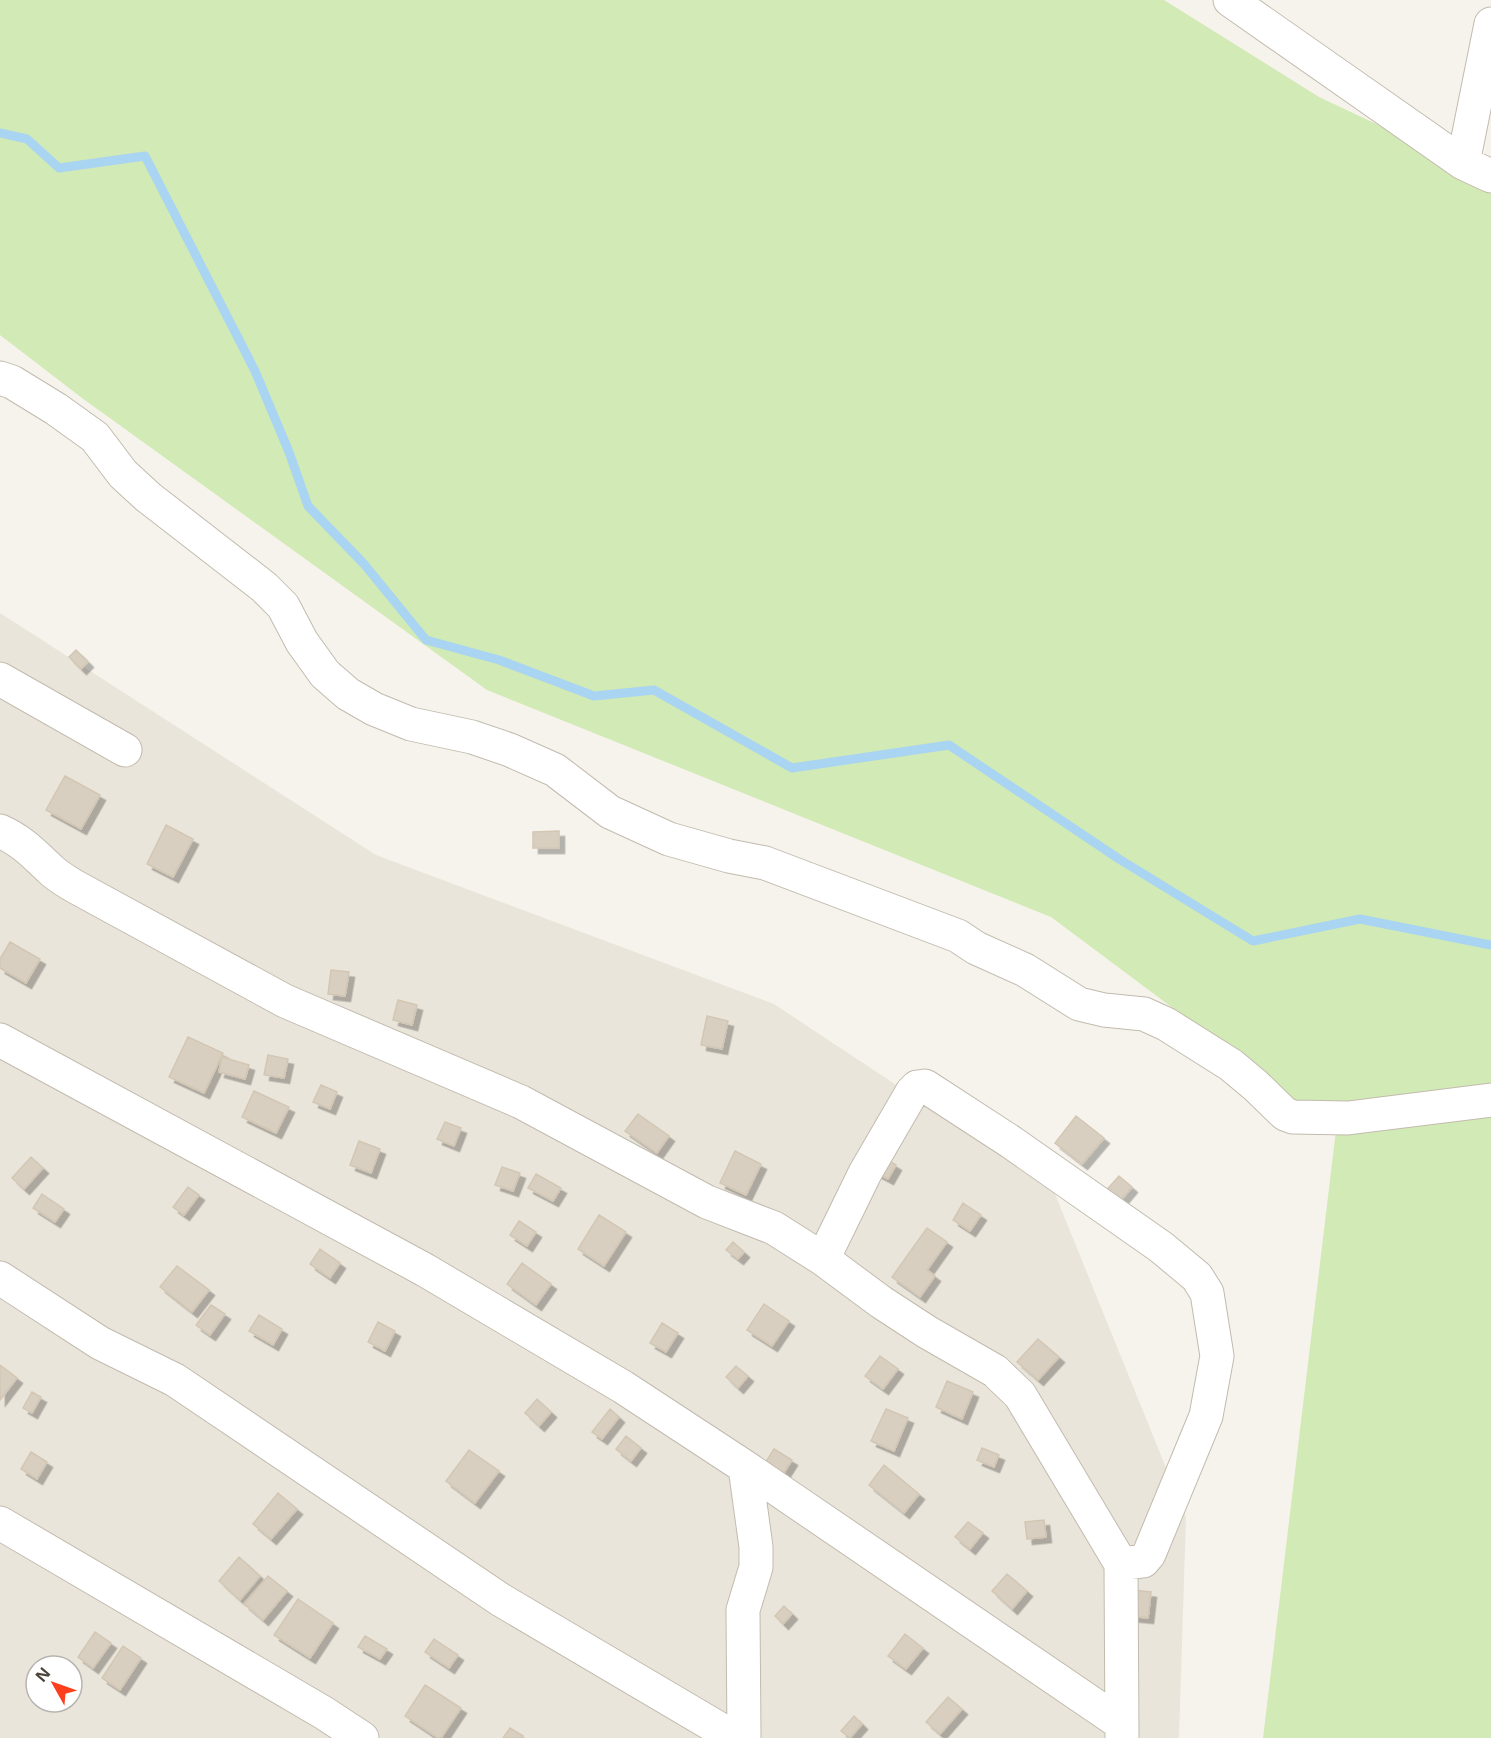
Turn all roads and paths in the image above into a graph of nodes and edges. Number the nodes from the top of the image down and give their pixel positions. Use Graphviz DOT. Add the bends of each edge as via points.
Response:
graph roads {
  1 [pos="1230,0"];
  2 [pos="1491,24"];
  3 [pos="1477,169"];
  4 [pos="0,378"];
  5 [pos="0,679"];
  6 [pos="125,750"];
  7 [pos="0,831"];
  8 [pos="0,1040"];
  9 [pos="1491,1100"];
  10 [pos="823,1259"];
  11 [pos="0,1278"];
  12 [pos="745,1467"];
  13 [pos="0,1523"];
  14 [pos="1121,1564"];
  15 [pos="1122,1731"];
  16 [pos="362,1738"];
  17 [pos="735,1738"];
  18 [pos="744,1738"];
  1 -- 3 [label="street"];
  2 -- 3 [label="street"];
  4 -- 9 [label="street" via="56,409 95,437 123,474 148,497 264,586 283,606 325,674 374,709 411,724 510,750 555,770 610,812 669,839 765,862 958,936 1025,970 1079,1004 1144,1014 1231,1065 1293,1117 1348,1118"];
  5 -- 6 [label="street"];
  7 -- 10 [label="street" via="35,852 51,871 74,886 285,1000 521,1102 707,1202 774,1228"];
  8 -- 12 [label="street" via="425,1270 623,1388"];
  10 -- 14 [label="street" via="927,1332 995,1371 1020,1395"];
  10 -- 14 [label="street" via="865,1173 912,1092 925,1086 1161,1247 1197,1277 1207,1293 1217,1356 1206,1416 1149,1554 1143,1561"];
  11 -- 17 [label="street" via="100,1343 174,1380 501,1600"];
  12 -- 15 [label="street"];
  12 -- 18 [label="street" via="756,1567 743,1610"];
  13 -- 16 [label="street"];
  14 -- 15 [label="street"];
}
